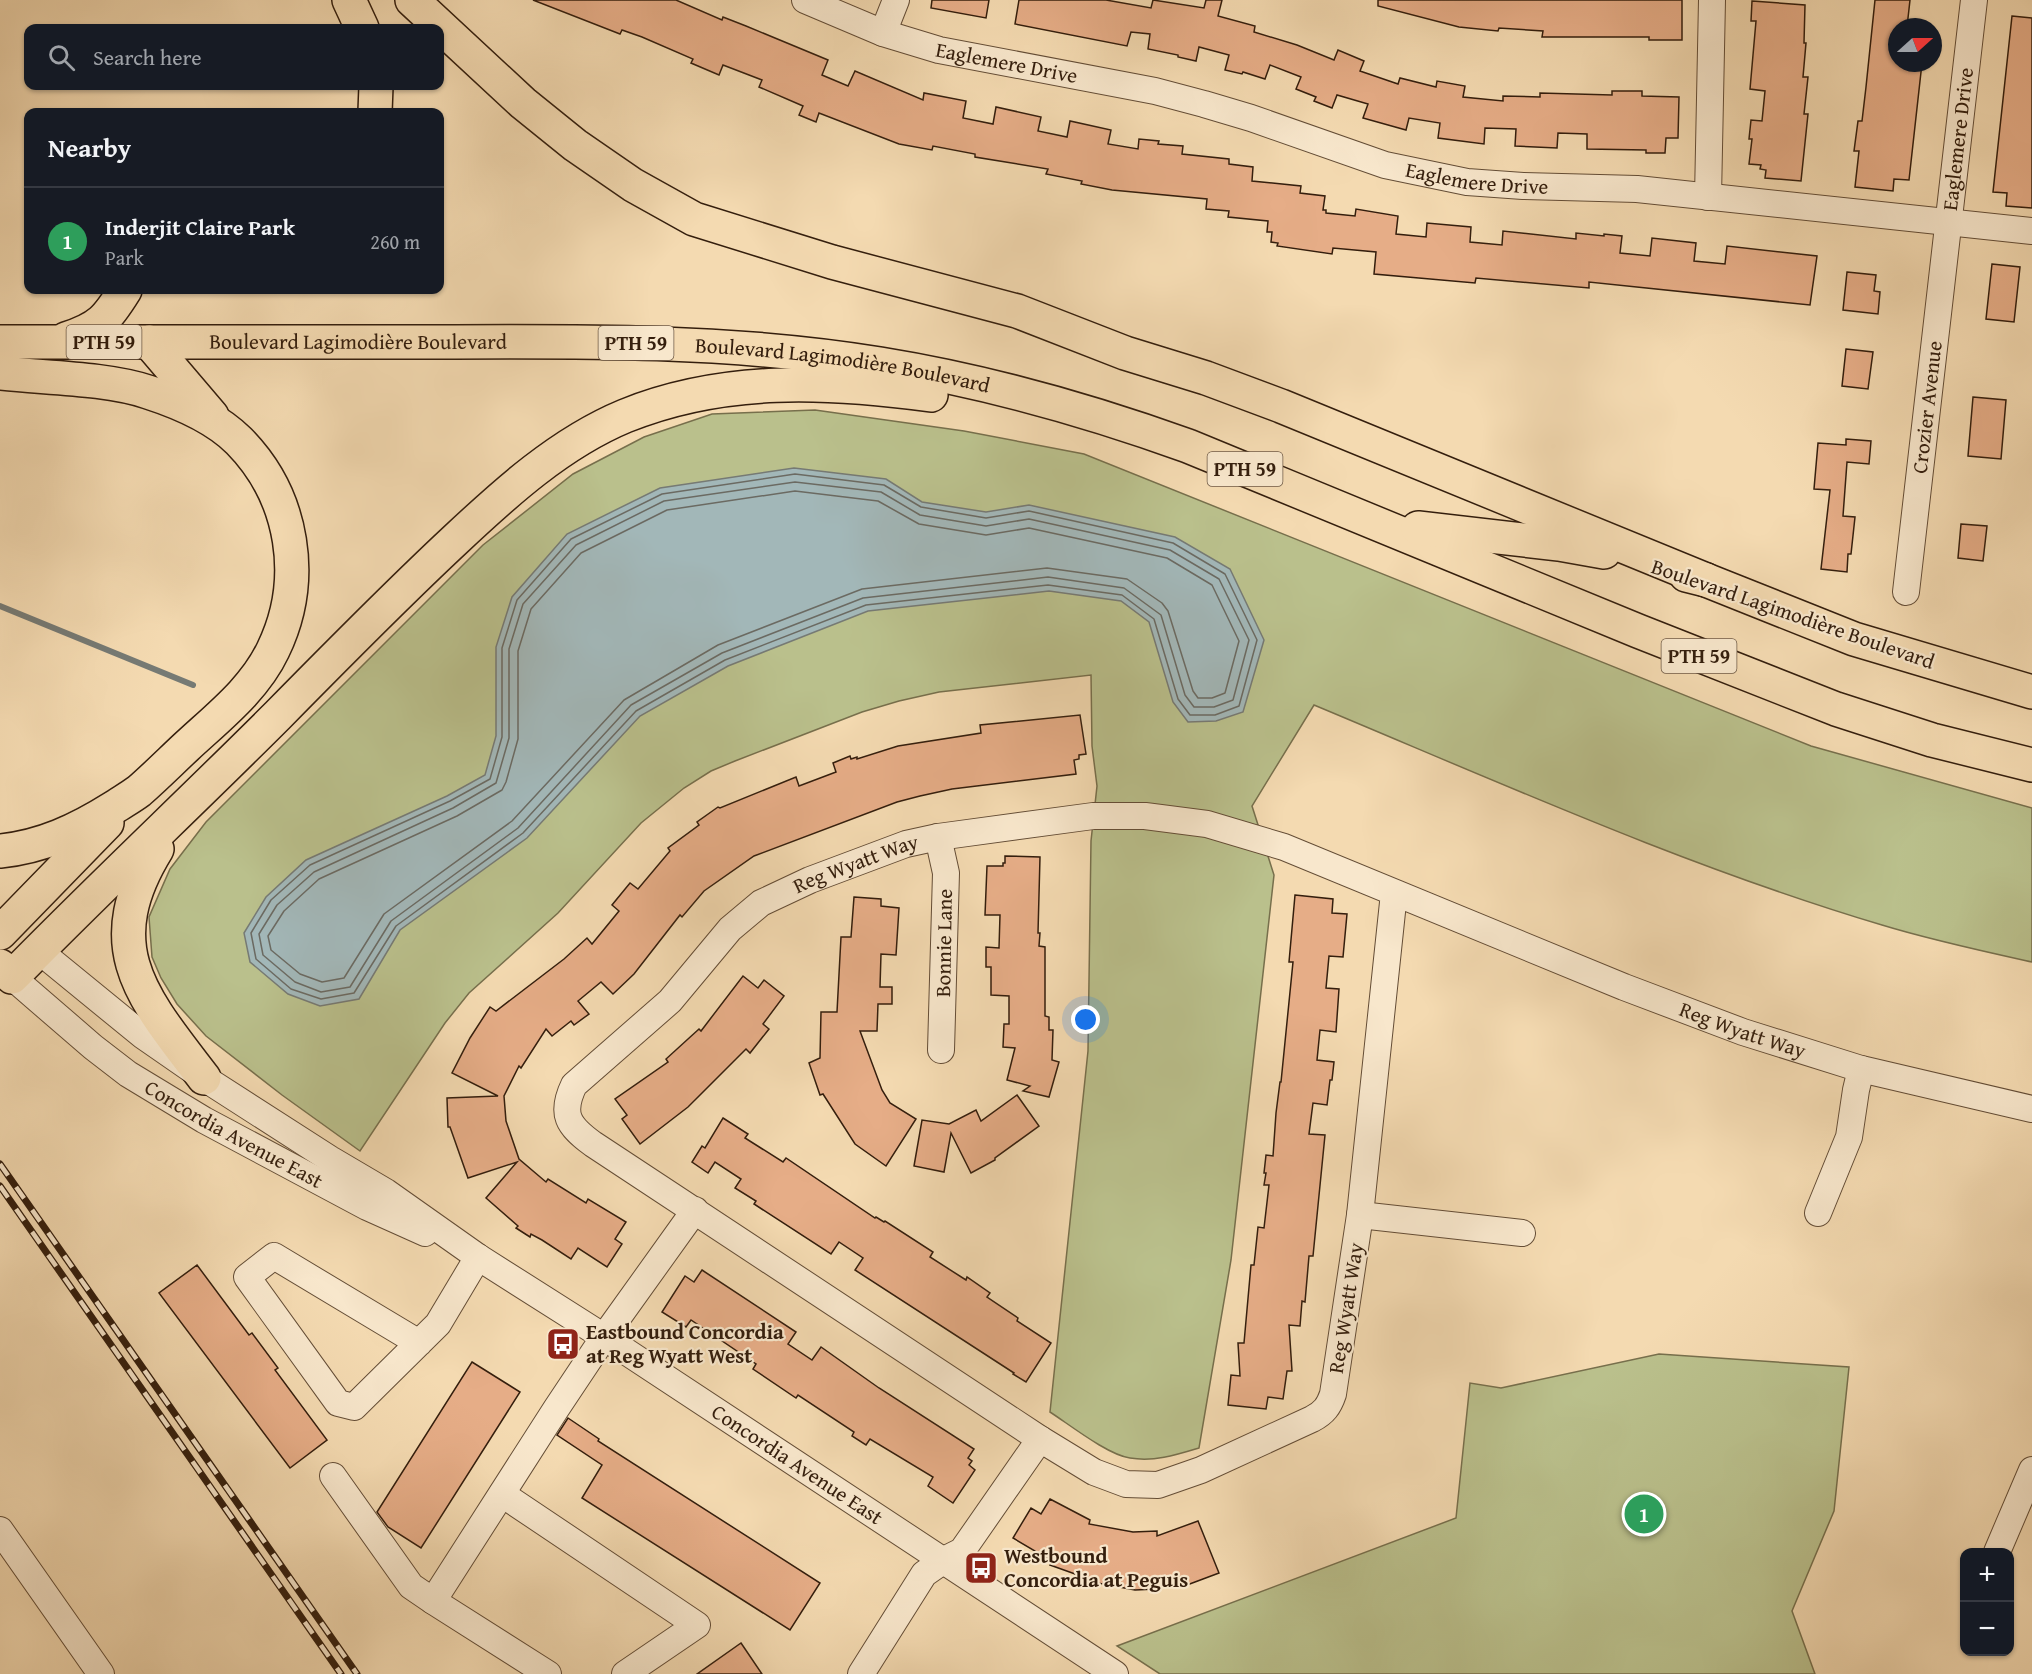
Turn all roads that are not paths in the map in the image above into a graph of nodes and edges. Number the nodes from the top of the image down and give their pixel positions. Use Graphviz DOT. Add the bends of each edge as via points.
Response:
graph roads {
  1 [pos="349,0"];
  2 [pos="412,0"];
  3 [pos="805,0"];
  4 [pos="896,0"];
  5 [pos="1712,0"];
  6 [pos="1974,0"];
  7 [pos="360,24"];
  8 [pos="438,24"];
  9 [pos="444,30"];
  10 [pos="883,33"];
  11 [pos="376,90"];
  12 [pos="375,108"];
  13 [pos="1708,197"];
  14 [pos="1950,221"];
  15 [pos="2032,231"];
  16 [pos="122,294"];
  17 [pos="0,342"];
  18 [pos="59,342"];
  19 [pos="149,342"];
  20 [pos="0,373"];
  21 [pos="1114,420"];
  22 [pos="225,431"];
  23 [pos="1374,523"];
  24 [pos="1706,580"];
  25 [pos="1906,592"];
  26 [pos="2032,692"];
  27 [pos="2032,765"];
  28 [pos="138,792"];
  29 [pos="177,816"];
  30 [pos="938,837"];
  31 [pos="0,851"];
  32 [pos="1394,893"];
  33 [pos="3,924"];
  34 [pos="38,950"];
  35 [pos="6,971"];
  36 [pos="941,1050"];
  37 [pos="1861,1069"];
  38 [pos="204,1078"];
  39 [pos="2032,1109"];
  40 [pos="695,1210"];
  41 [pos="1818,1213"];
  42 [pos="1360,1215"];
  43 [pos="1522,1233"];
  44 [pos="478,1257"];
  45 [pos="604,1337"];
  46 [pos="419,1343"];
  47 [pos="1040,1438"];
  48 [pos="2032,1470"];
  49 [pos="333,1476"];
  50 [pos="501,1494"];
  51 [pos="0,1530"];
  52 [pos="1999,1548"];
  53 [pos="944,1560"];
  54 [pos="433,1601"];
  55 [pos="101,1674"];
  56 [pos="548,1674"];
  57 [pos="625,1674"];
  58 [pos="861,1674"];
  59 [pos="1115,1674"];
  1 -- 7 [label="main road"];
  2 -- 8 [label="main road"];
  3 -- 10 [label="street, Eaglemere Drive"];
  4 -- 10 [label="street"];
  5 -- 13 [label="street"];
  6 -- 14 [label="street, Eaglemere Drive"];
  9 -- 24 [label="main road" via="575,145 633,185 694,219 832,262 1017,311 1125,353 1206,378"];
  10 -- 13 [label="street, Eaglemere Drive" via="939,50 1155,91 1251,118 1385,165 1457,180 1637,189"];
  11 -- 12 [label="main road"];
  13 -- 14 [label="street, Eaglemere Drive"];
  14 -- 15 [label="street"];
  14 -- 25 [label="street, Crozier Avenue"];
  16 -- 18 [label="main road" via="101,323"];
  17 -- 18 [label="main road, Boulevard Lagimodière Boulevard / PTH 59"];
  18 -- 19 [label="main road, Boulevard Lagimodière Boulevard / PTH 59"];
  19 -- 21 [label="main road, Boulevard Lagimodière Boulevard / PTH 59" via="547,341 707,345 879,364 983,384"];
  19 -- 22 [label="main road"];
  20 -- 22 [label="main road" via="115,384 147,391"];
  21 -- 23 [label="main road, Boulevard Lagimodière Boulevard / PTH 59" via="1188,446"];
  21 -- 29 [label="main road" via="867,386 802,384 704,393 625,416 536,470 483,513"];
  22 -- 28 [label="main road" via="258,464 274,491 286,523 292,591 272,652 240,697"];
  23 -- 24 [label="main road, Boulevard Lagimodière Boulevard / PTH 59" via="1582,547"];
  23 -- 27 [label="main road, Boulevard Lagimodière Boulevard / PTH 59" via="1836,709 1932,740"];
  24 -- 26 [label="main road, Boulevard Lagimodière Boulevard / PTH 59" via="1854,639"];
  28 -- 31 [label="main road" via="74,831"];
  28 -- 33 [label="main road"];
  29 -- 34 [label="main road"];
  29 -- 38 [label="main road" via="133,895 128,940 138,980 152,1007"];
  30 -- 32 [label="street, Reg Wyatt Way" via="1093,816 1147,816 1207,824 1284,847"];
  30 -- 36 [label="street, Bonnie Lane" via="946,873"];
  30 -- 40 [label="street, Reg Wyatt Way" via="860,861 761,903 730,929 670,1000 574,1085 566,1101 568,1120 581,1136"];
  32 -- 37 [label="street, Reg Wyatt Way" via="1732,1028"];
  32 -- 42 [label="street, Reg Wyatt Way"];
  33 -- 34 [label="main road"];
  34 -- 35 [label="main road"];
  34 -- 38 [label="street, Concordia Avenue East" via="142,1035"];
  35 -- 44 [label="street, Concordia Avenue East" via="128,1074 204,1120 367,1207"];
  37 -- 39 [label="street, Reg Wyatt Way"];
  37 -- 41 [label="street" via="1849,1137"];
  38 -- 44 [label="street, Concordia Avenue East" via="386,1192"];
  40 -- 45 [label="street"];
  40 -- 47 [label="street, Reg Wyatt Way"];
  42 -- 43 [label="street"];
  42 -- 47 [label="street, Reg Wyatt Way" via="1333,1394 1322,1414 1201,1470 1158,1485 1126,1484 1094,1472"];
  44 -- 45 [label="street, Concordia Avenue East"];
  44 -- 46 [label="street" via="438,1324"];
  45 -- 50 [label="street"];
  45 -- 53 [label="street, Concordia Avenue East"];
  46 -- 46 [label="street" via="354,1407 338,1403 247,1278 274,1256"];
  47 -- 53 [label="street" via="962,1551"];
  48 -- 52 [label="street"];
  49 -- 54 [label="street" via="411,1586"];
  50 -- 54 [label="street"];
  50 -- 57 [label="street" via="697,1625"];
  51 -- 55 [label="street"];
  53 -- 58 [label="street" via="924,1574"];
  53 -- 59 [label="street, Concordia Avenue East"];
  54 -- 56 [label="street"];
}
